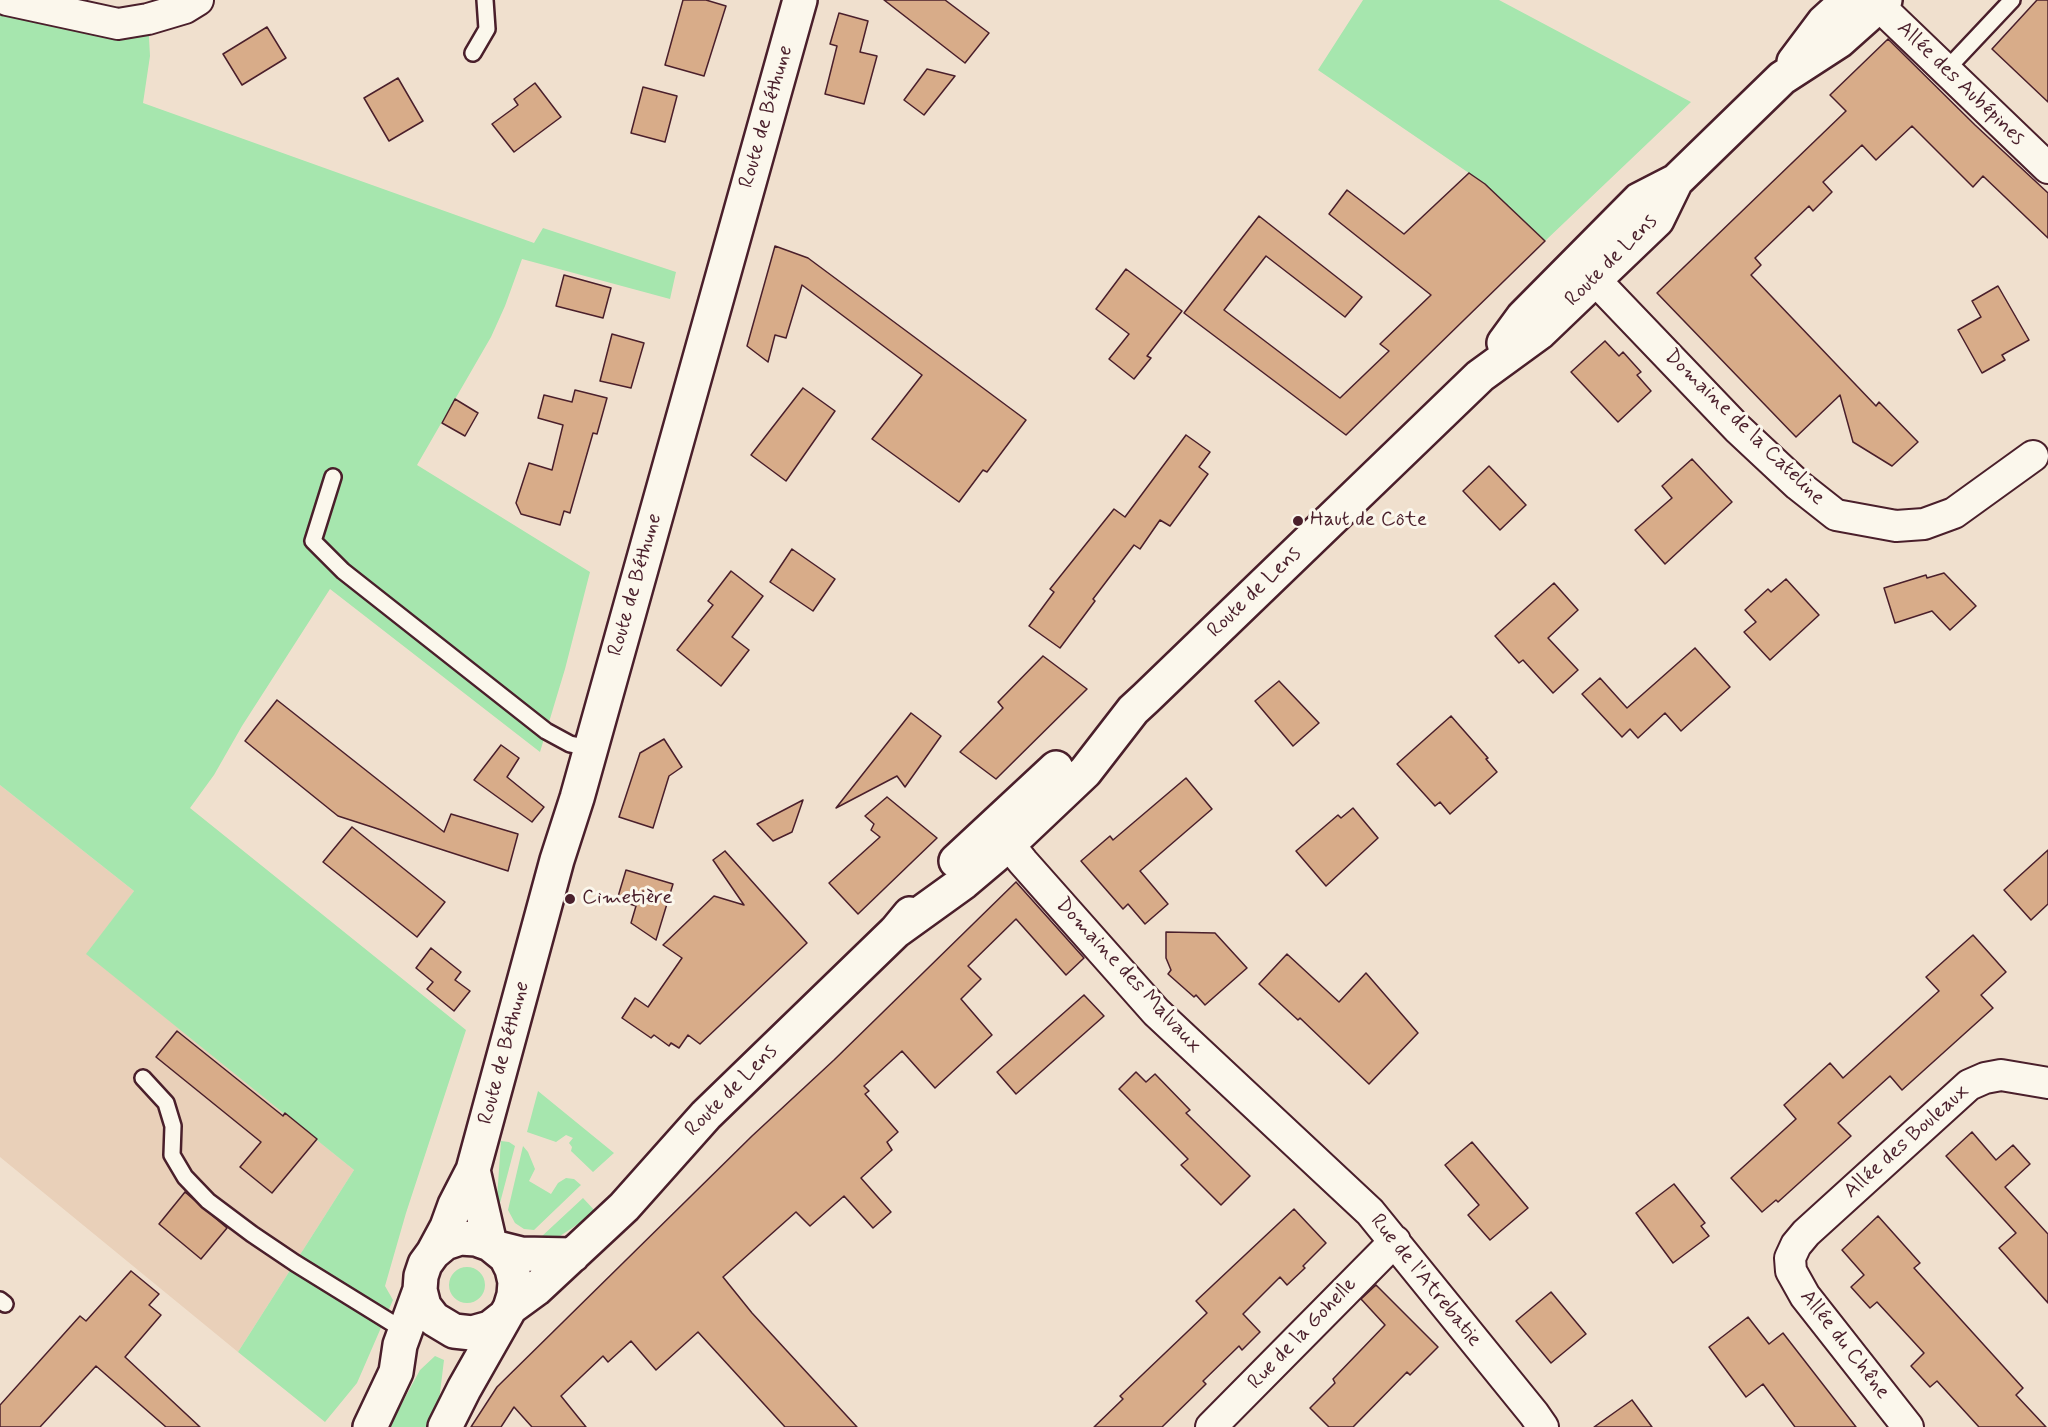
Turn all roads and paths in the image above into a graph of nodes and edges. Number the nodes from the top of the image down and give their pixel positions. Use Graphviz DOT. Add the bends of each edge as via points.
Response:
graph roads {
  1 [pos="7,0"];
  2 [pos="198,0"];
  3 [pos="485,0"];
  4 [pos="800,0"];
  5 [pos="1848,0"];
  6 [pos="2012,0"];
  7 [pos="1879,2"];
  8 [pos="473,53"];
  9 [pos="1946,70"];
  10 [pos="1782,78"];
  11 [pos="2048,168"];
  12 [pos="1587,270"];
  13 [pos="2033,456"];
  14 [pos="333,477"];
  15 [pos="590,748"];
  16 [pos="1001,835"];
  17 [pos="143,1078"];
  18 [pos="2048,1083"];
  19 [pos="1297,1144"];
  20 [pos="473,1170"];
  21 [pos="1395,1241"];
  22 [pos="494,1246"];
  23 [pos="433,1253"];
  24 [pos="573,1255"];
  25 [pos="1790,1258"];
  26 [pos="420,1290"];
  27 [pos="507,1312"];
  28 [pos="451,1330"];
  29 [pos="405,1331"];
  30 [pos="396,1372"];
  31 [pos="464,1389"];
  32 [pos="370,1427"];
  33 [pos="445,1427"];
  34 [pos="1211,1427"];
  35 [pos="1543,1427"];
  36 [pos="1908,1427"];
  1 -- 2 [label="street" via="118,24 185,8"];
  3 -- 8 [label="lane" via="487,29"];
  4 -- 15 [label="main road, Route de Béthune"];
  5 -- 10 [label="main road" via="1824,22"];
  6 -- 9 [label="lane"];
  7 -- 9 [label="street, Allée des Aubépines"];
  7 -- 10 [label="main road, Route de Lens" via="1839,41"];
  9 -- 11 [label="street, Allée des Aubépines"];
  10 -- 12 [label="main road, Route de Lens" via="1676,181 1657,220"];
  12 -- 13 [label="street, Domaine de la Cateline" via="1737,428 1836,515 1896,526 1924,524 1954,513"];
  12 -- 16 [label="main road, Route de Lens" via="1539,333 1480,376 1133,710 1071,754"];
  14 -- 15 [label="lane" via="313,541 343,571 546,731 570,744"];
  15 -- 20 [label="main road, Route de Béthune"];
  16 -- 19 [label="street, Domaine des Malvaux" via="1156,1012"];
  16 -- 24 [label="main road, Route de Lens" via="954,863 896,931 706,1114 624,1207"];
  17 -- 29 [label="lane" via="166,1103 173,1126 172,1155 184,1177 208,1201 295,1263"];
  18 -- 25 [label="street, Allée des Bouleaux" via="2001,1075 1969,1085 1806,1233"];
  19 -- 21 [label="street, Rue de l'Atrebatie"];
  20 -- 22 [label="main road"];
  20 -- 23 [label="main road, Route de Béthune"];
  21 -- 34 [label="street, Rue de la Gohelle"];
  21 -- 35 [label="street, Rue de l'Atrebatie"];
  22 -- 23 [label="main road" via="460,1238"];
  22 -- 24 [label="main road" via="521,1254"];
  22 -- 27 [label="main road" via="506,1257 514,1276 514,1295"];
  23 -- 26 [label="main road" via="425,1264"];
  24 -- 27 [label="main road, Route de Lens"];
  25 -- 36 [label="street, Allée du Chêne" via="1791,1271 1804,1296"];
  26 -- 28 [label="main road" via="424,1306 434,1319"];
  26 -- 29 [label="main road"];
  27 -- 28 [label="main road" via="490,1328 472,1333"];
  27 -- 31 [label="main road"];
  28 -- 30 [label="main road"];
  28 -- 31 [label="main road" via="461,1345"];
  29 -- 30 [label="main road"];
  30 -- 32 [label="main road"];
  31 -- 33 [label="main road"];
}
